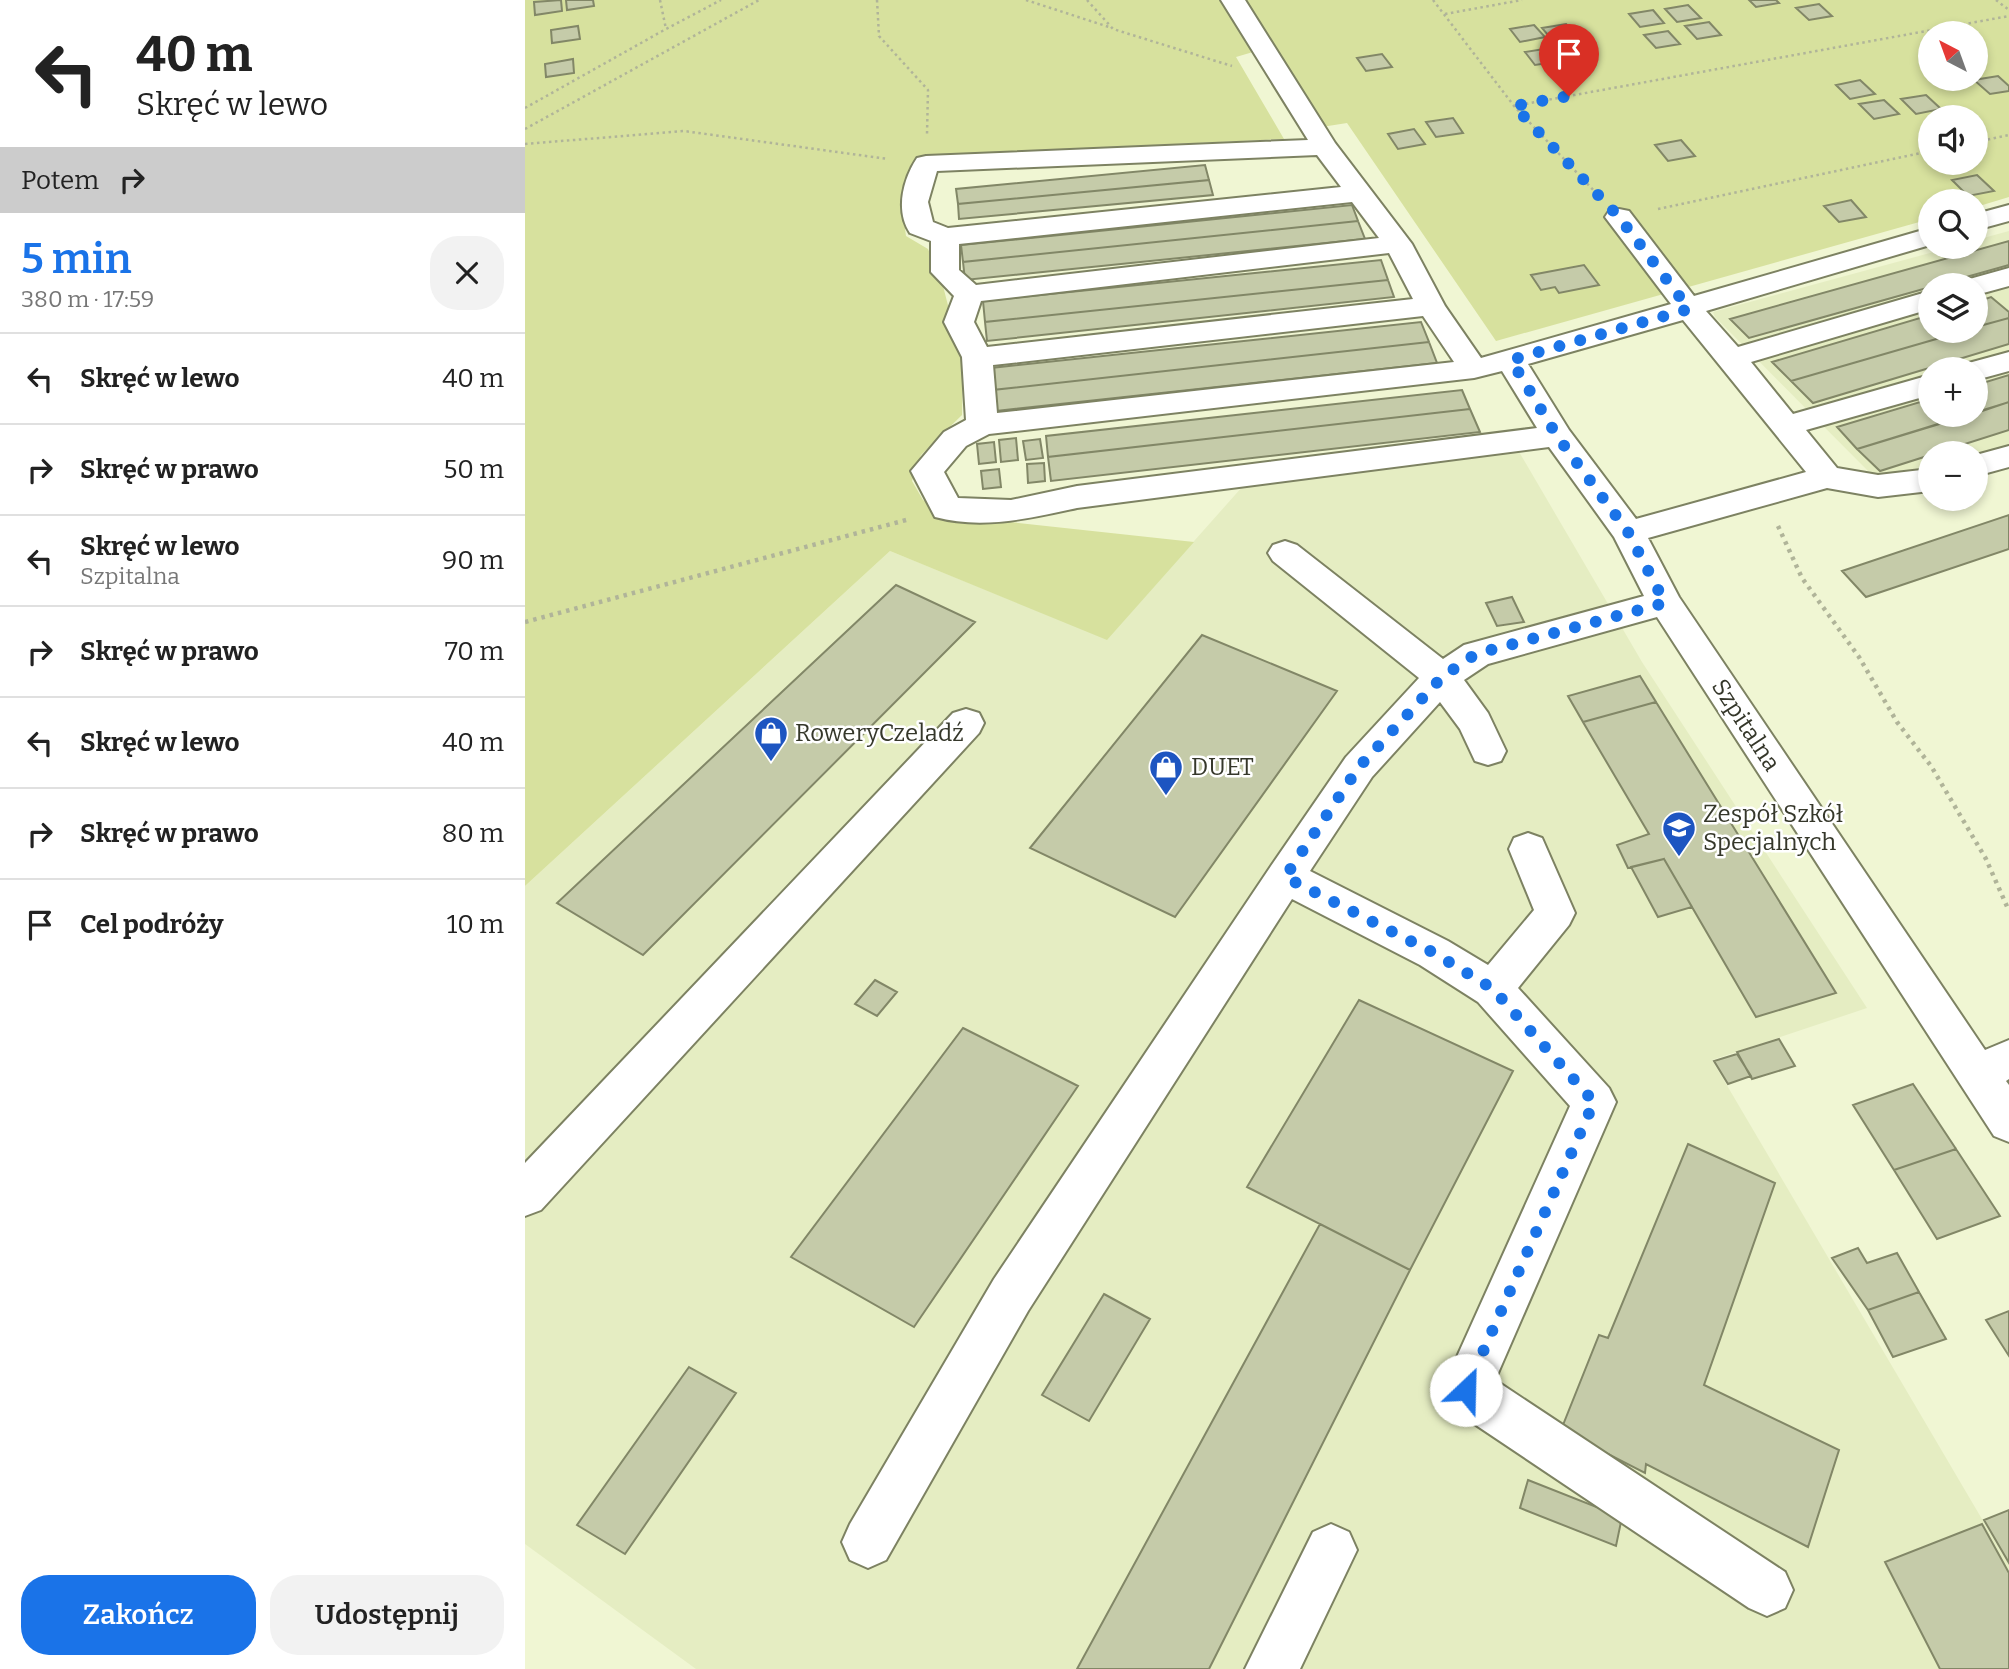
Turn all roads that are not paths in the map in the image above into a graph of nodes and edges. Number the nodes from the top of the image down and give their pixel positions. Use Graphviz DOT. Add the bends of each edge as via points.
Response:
graph roads {
  1 [pos="1234,0"];
  2 [pos="1324,146"];
  3 [pos="1361,193"];
  4 [pos="2009,213"];
  5 [pos="1619,217"];
  6 [pos="1988,219"];
  7 [pos="945,237"];
  8 [pos="1918,239"];
  9 [pos="1398,244"];
  10 [pos="2009,277"];
  11 [pos="1988,283"];
  12 [pos="969,294"];
  13 [pos="1918,304"];
  14 [pos="1430,306"];
  15 [pos="1689,309"];
  16 [pos="977,357"];
  17 [pos="1732,358"];
  18 [pos="1511,360"];
  19 [pos="2009,361"];
  20 [pos="1988,367"];
  21 [pos="1474,369"];
  22 [pos="1918,388"];
  23 [pos="982,425"];
  24 [pos="1786,426"];
  25 [pos="1557,436"];
  26 [pos="2009,456"];
  27 [pos="1988,462"];
  28 [pos="1827,477"];
  29 [pos="1918,481"];
  30 [pos="1628,532"];
  31 [pos="1285,553"];
  32 [pos="1665,603"];
  33 [pos="1442,677"];
  34 [pos="966,723"];
  35 [pos="1488,751"];
  36 [pos="1528,849"];
  37 [pos="1285,877"];
  38 [pos="1493,989"];
  39 [pos="1993,1066"];
  40 [pos="2009,1122"];
  41 [pos="525,1195"];
  42 [pos="868,1542"];
  43 [pos="1331,1550"];
  44 [pos="1767,1590"];
  45 [pos="1272,1669"];
  1 -- 2 [label="street"];
  2 -- 3 [label="street"];
  2 -- 7 [label="street" via="926,164 914,201 920,227"];
  3 -- 7 [label="street"];
  3 -- 9 [label="street"];
  4 -- 6 [label="street"];
  5 -- 15 [label="street"];
  7 -- 12 [label="street" via="945,272"];
  8 -- 15 [label="street"];
  9 -- 12 [label="street"];
  9 -- 14 [label="street"];
  10 -- 11 [label="street"];
  12 -- 16 [label="street" via="959,322"];
  13 -- 17 [label="street"];
  14 -- 16 [label="street"];
  14 -- 21 [label="street"];
  15 -- 17 [label="street"];
  15 -- 18 [label="street"];
  16 -- 23 [label="street"];
  17 -- 24 [label="street"];
  18 -- 21 [label="street"];
  18 -- 25 [label="street, Szpitalna"];
  19 -- 20 [label="street"];
  21 -- 23 [label="street"];
  22 -- 24 [label="street"];
  23 -- 25 [label="street" via="955,439 927,471 947,509 1011,511 1077,497"];
  24 -- 28 [label="street"];
  25 -- 30 [label="street, Szpitalna"];
  26 -- 27 [label="street"];
  28 -- 29 [label="street" via="1878,486"];
  28 -- 30 [label="street"];
  30 -- 32 [label="street, Szpitalna"];
  31 -- 33 [label="street"];
  32 -- 33 [label="street" via="1476,654"];
  32 -- 39 [label="street, Szpitalna"];
  33 -- 35 [label="street" via="1475,723"];
  33 -- 37 [label="street" via="1359,767"];
  34 -- 41 [label="street"];
  36 -- 38 [label="street" via="1555,914"];
  37 -- 38 [label="street" via="1434,953"];
  37 -- 42 [label="street" via="1011,1295"];
  38 -- 44 [label="street" via="1594,1102 1466,1390"];
  39 -- 40 [label="street, Szpitalna"];
  43 -- 45 [label="street"];
}
